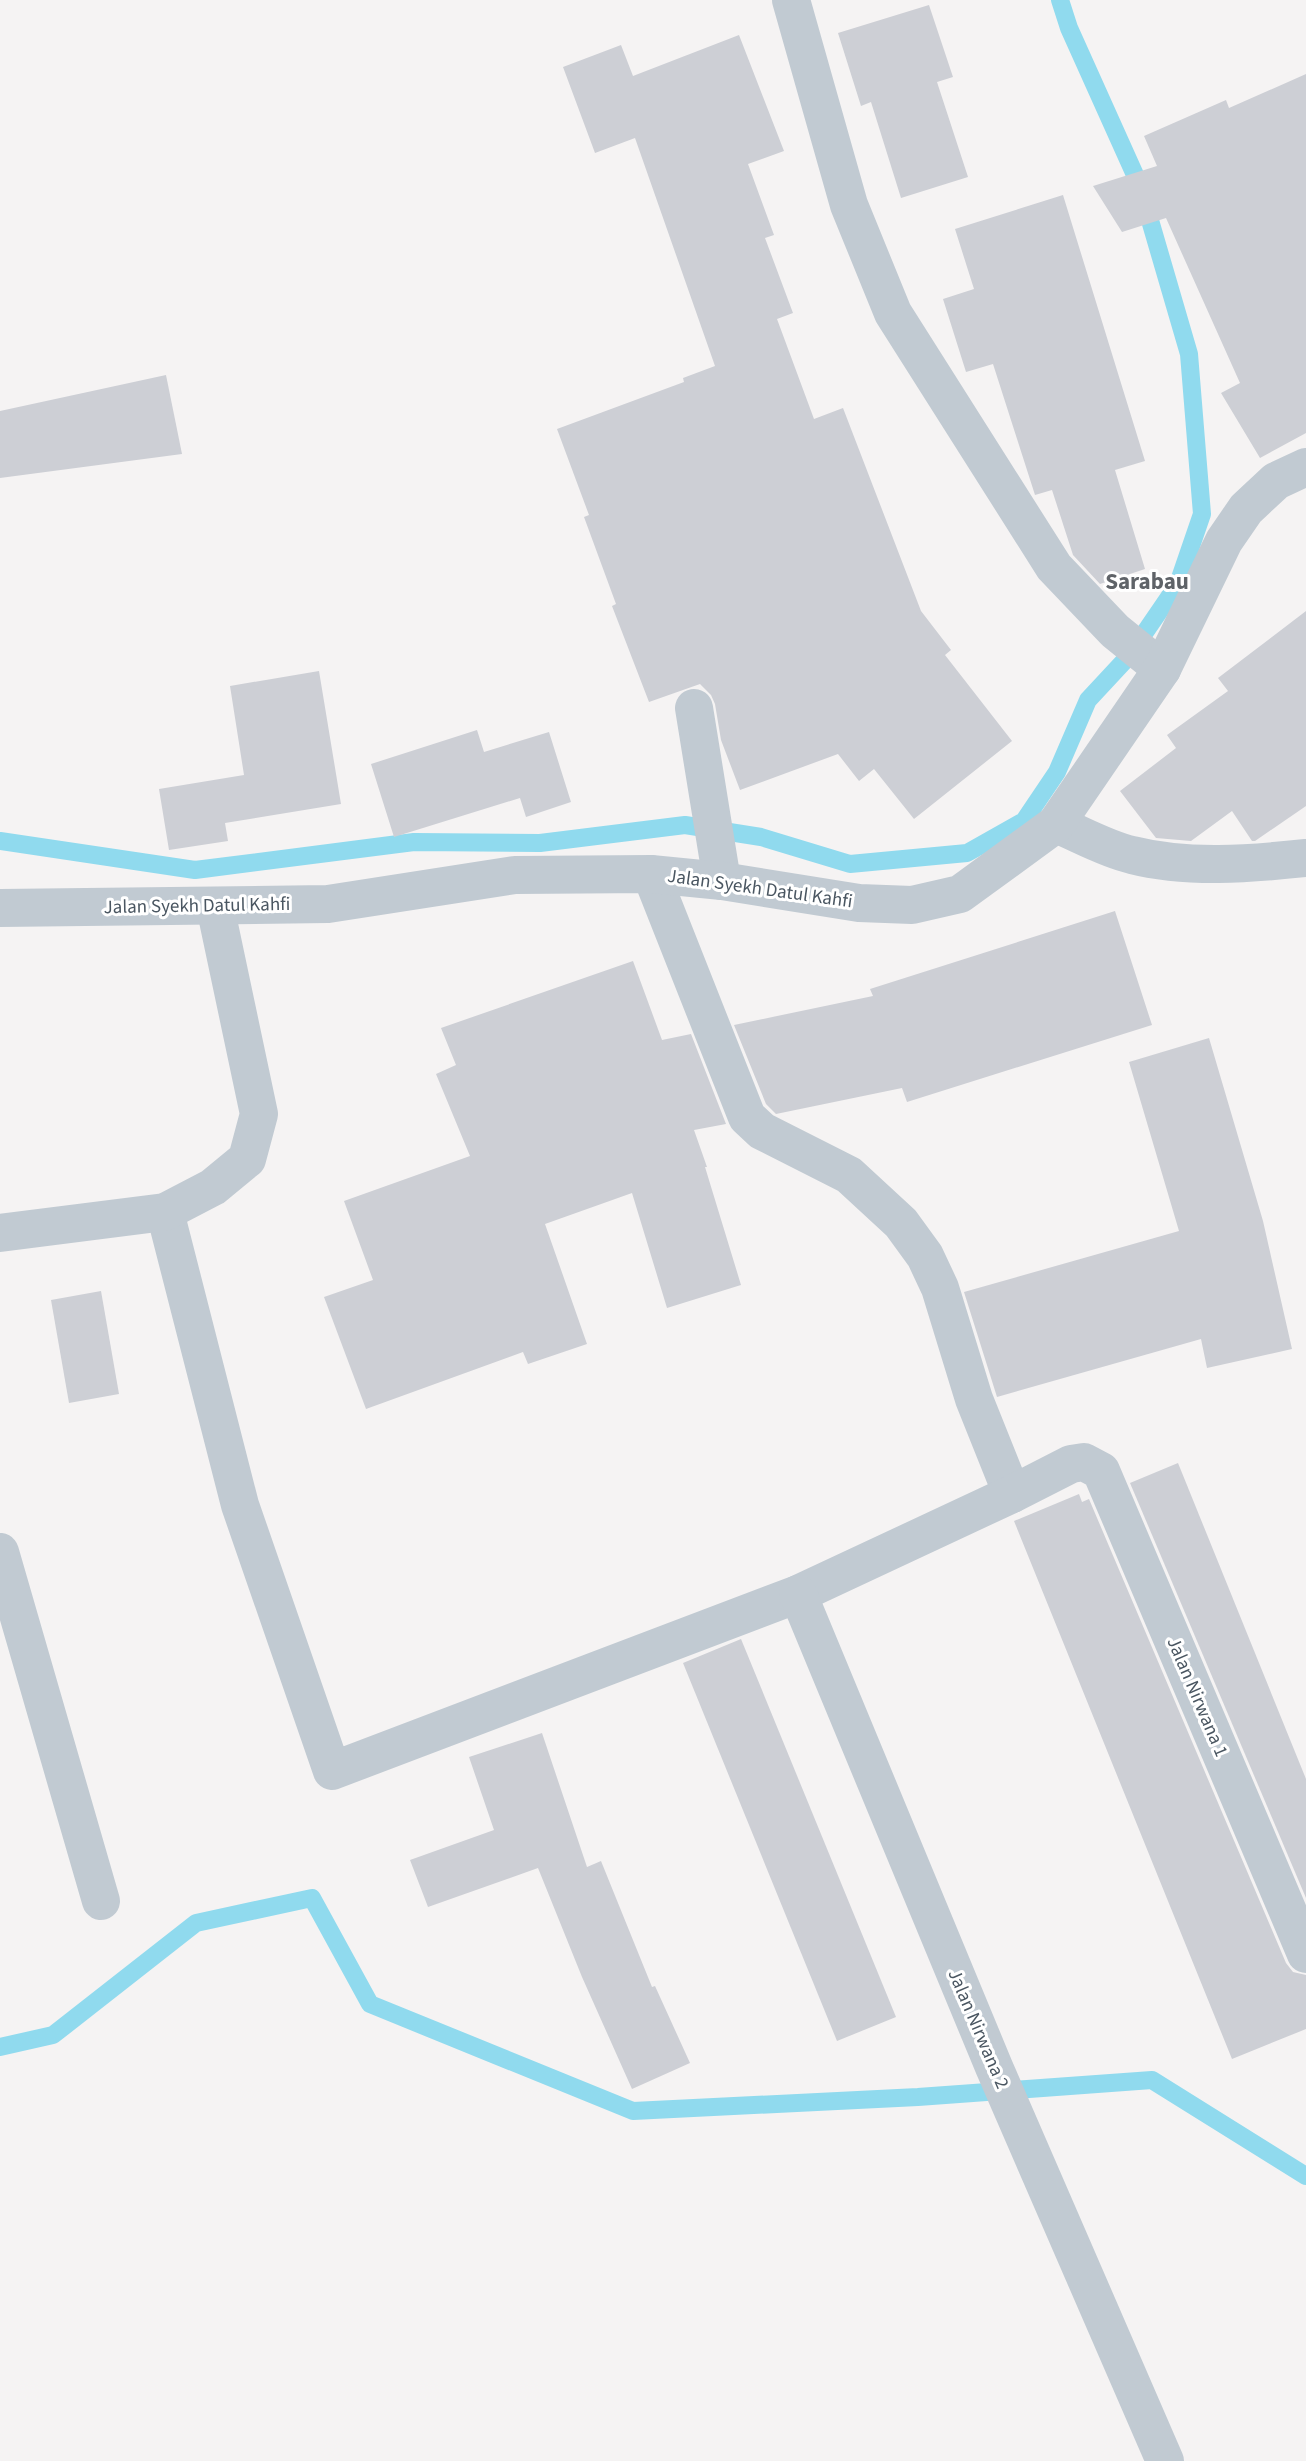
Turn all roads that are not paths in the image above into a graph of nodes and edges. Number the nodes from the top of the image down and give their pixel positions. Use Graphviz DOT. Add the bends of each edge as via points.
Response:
graph roads {
  1 [pos="791,0"];
  2 [pos="1306,467"];
  3 [pos="1157,665"];
  4 [pos="694,708"];
  5 [pos="1056,824"];
  6 [pos="1306,858"];
  7 [pos="720,866"];
  8 [pos="651,874"];
  9 [pos="215,906"];
  10 [pos="0,908"];
  11 [pos="165,1212"];
  12 [pos="0,1233"];
  13 [pos="1012,1494"];
  14 [pos="0,1552"];
  15 [pos="798,1594"];
  16 [pos="101,1901"];
  17 [pos="1306,1954"];
  18 [pos="1165,2461"];
  1 -- 3 [label="street" via="849,205 893,313 1054,567 1115,631"];
  2 -- 3 [label="street, Jalan Syekh Datul Kahfi" via="1276,481 1246,509"];
  3 -- 5 [label="street, Jalan Syekh Datul Kahfi"];
  4 -- 7 [label="street"];
  5 -- 6 [label="street" via="1131,855 1187,863"];
  5 -- 7 [label="street, Jalan Syekh Datul Kahfi" via="960,894 912,905 859,903"];
  7 -- 8 [label="street, Jalan Syekh Datul Kahfi"];
  8 -- 9 [label="street, Jalan Syekh Datul Kahfi" via="515,874 328,904"];
  8 -- 13 [label="street" via="747,1117 762,1131 849,1175 901,1223 925,1256"];
  9 -- 10 [label="street, Jalan Syekh Datul Kahfi"];
  9 -- 11 [label="street" via="259,1114 247,1159 213,1187"];
  11 -- 12 [label="street"];
  11 -- 15 [label="street" via="240,1505 332,1771"];
  13 -- 15 [label="street"];
  13 -- 17 [label="street, Jalan Nirwana 1" via="1071,1464 1084,1462 1101,1471"];
  14 -- 16 [label="street"];
  15 -- 18 [label="street, Jalan Nirwana 2" via="1013,2112"];
}
